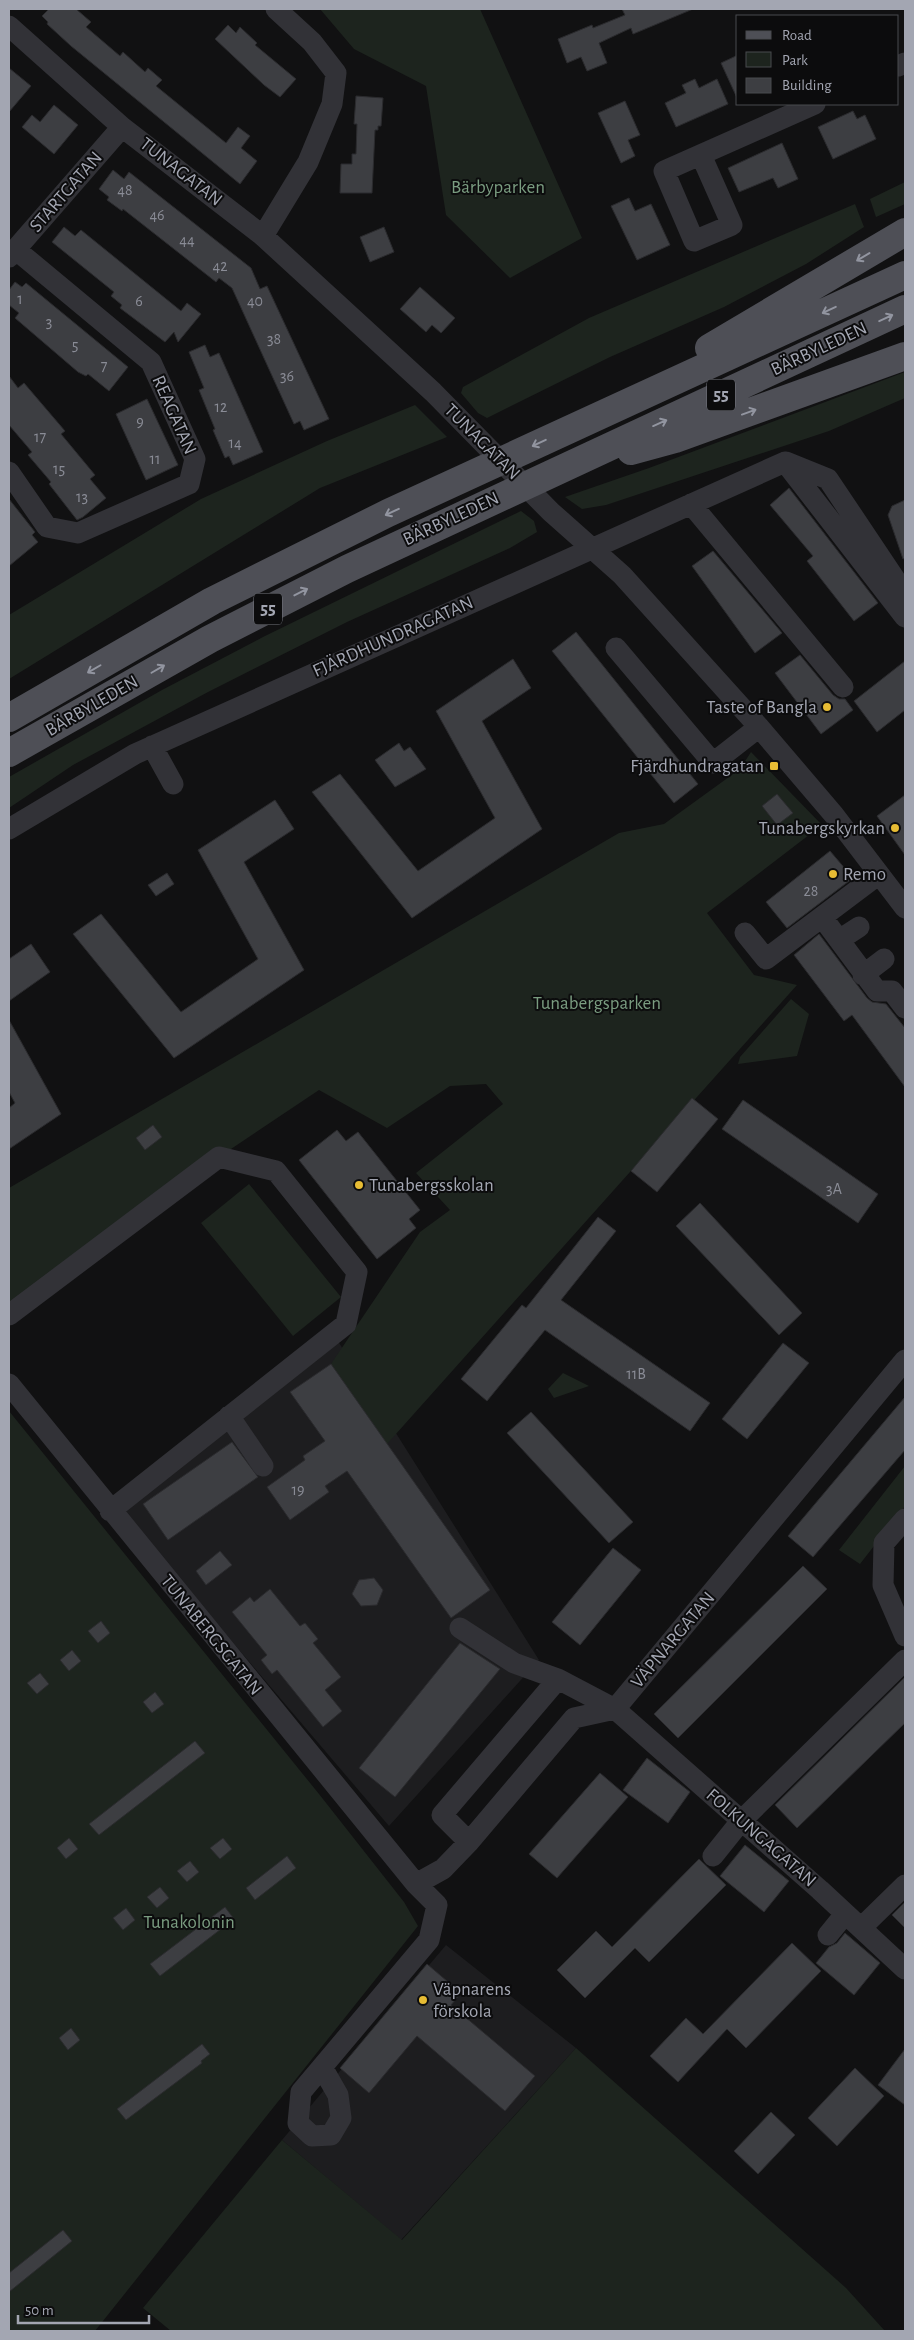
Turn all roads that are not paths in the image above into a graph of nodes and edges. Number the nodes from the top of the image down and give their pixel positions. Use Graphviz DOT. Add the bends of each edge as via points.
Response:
graph roads {
  1 [pos="276,9"];
  2 [pos="9,26"];
  3 [pos="813,105"];
  4 [pos="122,127"];
  5 [pos="701,155"];
  6 [pos="905,232"];
  7 [pos="263,236"];
  8 [pos="12,253"];
  9 [pos="905,275"];
  10 [pos="905,309"];
  11 [pos="905,356"];
  12 [pos="584,422"];
  13 [pos="786,462"];
  14 [pos="9,472"];
  15 [pos="536,479"];
  16 [pos="691,504"];
  17 [pos="592,547"];
  18 [pos="905,594"];
  19 [pos="905,617"];
  20 [pos="616,648"];
  21 [pos="843,687"];
  22 [pos="9,718"];
  23 [pos="759,727"];
  24 [pos="152,746"];
  25 [pos="9,753"];
  26 [pos="173,784"];
  27 [pos="9,829"];
  28 [pos="879,874"];
  29 [pos="905,908"];
  30 [pos="822,917"];
  31 [pos="859,927"];
  32 [pos="744,933"];
  33 [pos="839,940"];
  34 [pos="884,959"];
  35 [pos="863,975"];
  36 [pos="905,1008"];
  37 [pos="9,1315"];
  38 [pos="905,1360"];
  39 [pos="9,1384"];
  40 [pos="229,1416"];
  41 [pos="263,1466"];
  42 [pos="110,1511"];
  43 [pos="905,1519"];
  44 [pos="460,1628"];
  45 [pos="905,1636"];
  46 [pos="905,1660"];
  47 [pos="558,1680"];
  48 [pos="616,1709"];
  49 [pos="741,1821"];
  50 [pos="469,1842"];
  51 [pos="713,1856"];
  52 [pos="416,1884"];
  53 [pos="905,1885"];
  54 [pos="845,1914"];
  55 [pos="861,1928"];
  56 [pos="828,1935"];
  57 [pos="905,1969"];
  58 [pos="322,2068"];
  1 -- 7 [label="street" via="312,42 336,73 332,104 308,162"];
  2 -- 4 [label="street, TUNAGATAN"];
  3 -- 5 [label="street"];
  4 -- 7 [label="street, TUNAGATAN"];
  4 -- 8 [label="street, STARTGATAN"];
  6 -- 12 [label="main road, one-way"];
  7 -- 17 [label="street, TUNAGATAN" via="456,414 551,512"];
  8 -- 14 [label="street, REAGATAN" via="151,362 195,459 189,484 78,533 48,527"];
  9 -- 12 [label="main road, BÄRBYLEDEN / 55, one-way"];
  15 -- 10 [label="main road, BÄRBYLEDEN / 55, one-way"];
  15 -- 11 [label="main road, one-way" via="675,439"];
  12 -- 22 [label="main road, BÄRBYLEDEN / 55, one-way" via="388,513 212,601"];
  13 -- 16 [label="street, FJÄRDHUNDRAGATAN"];
  13 -- 18 [label="street" via="828,479"];
  13 -- 19 [label="street"];
  25 -- 15 [label="main road, BÄRBYLEDEN / 55, one-way" via="218,635"];
  16 -- 17 [label="street, FJÄRDHUNDRAGATAN"];
  16 -- 21 [label="street"];
  17 -- 23 [label="street, TUNAGATAN" via="622,575"];
  17 -- 24 [label="street, FJÄRDHUNDRAGATAN"];
  20 -- 23 [label="street" via="713,763"];
  23 -- 28 [label="street, TUNAGATAN"];
  24 -- 26 [label="street"];
  24 -- 27 [label="street, FJÄRDHUNDRAGATAN"];
  28 -- 29 [label="street, TUNAGATAN"];
  28 -- 30 [label="street"];
  30 -- 32 [label="street" via="766,959"];
  30 -- 33 [label="street"];
  31 -- 33 [label="street"];
  33 -- 35 [label="street"];
  34 -- 35 [label="street"];
  35 -- 36 [label="street" via="877,991 892,991"];
  37 -- 40 [label="street" via="219,1157 276,1171 357,1272 346,1324"];
  38 -- 48 [label="street, VÄPNARGATAN"];
  39 -- 42 [label="street, TUNABERGSGATAN"];
  40 -- 41 [label="street"];
  40 -- 42 [label="street"];
  42 -- 52 [label="street, TUNABERGSGATAN"];
  43 -- 45 [label="street" via="884,1544 883,1585"];
  44 -- 47 [label="street, FOLKUNGAGATAN" via="514,1663"];
  46 -- 49 [label="street"];
  47 -- 48 [label="street, FOLKUNGAGATAN"];
  47 -- 50 [label="street" via="442,1816"];
  48 -- 49 [label="street, FOLKUNGAGATAN"];
  48 -- 50 [label="street" via="574,1718"];
  49 -- 51 [label="street"];
  49 -- 54 [label="street, FOLKUNGAGATAN"];
  50 -- 52 [label="street" via="443,1869"];
  52 -- 58 [label="street, TUNABERGSGATAN" via="437,1905 429,1940"];
  53 -- 55 [label="street"];
  54 -- 55 [label="street, FOLKUNGAGATAN"];
  54 -- 56 [label="street"];
  55 -- 57 [label="street, FOLKUNGAGATAN"];
}
